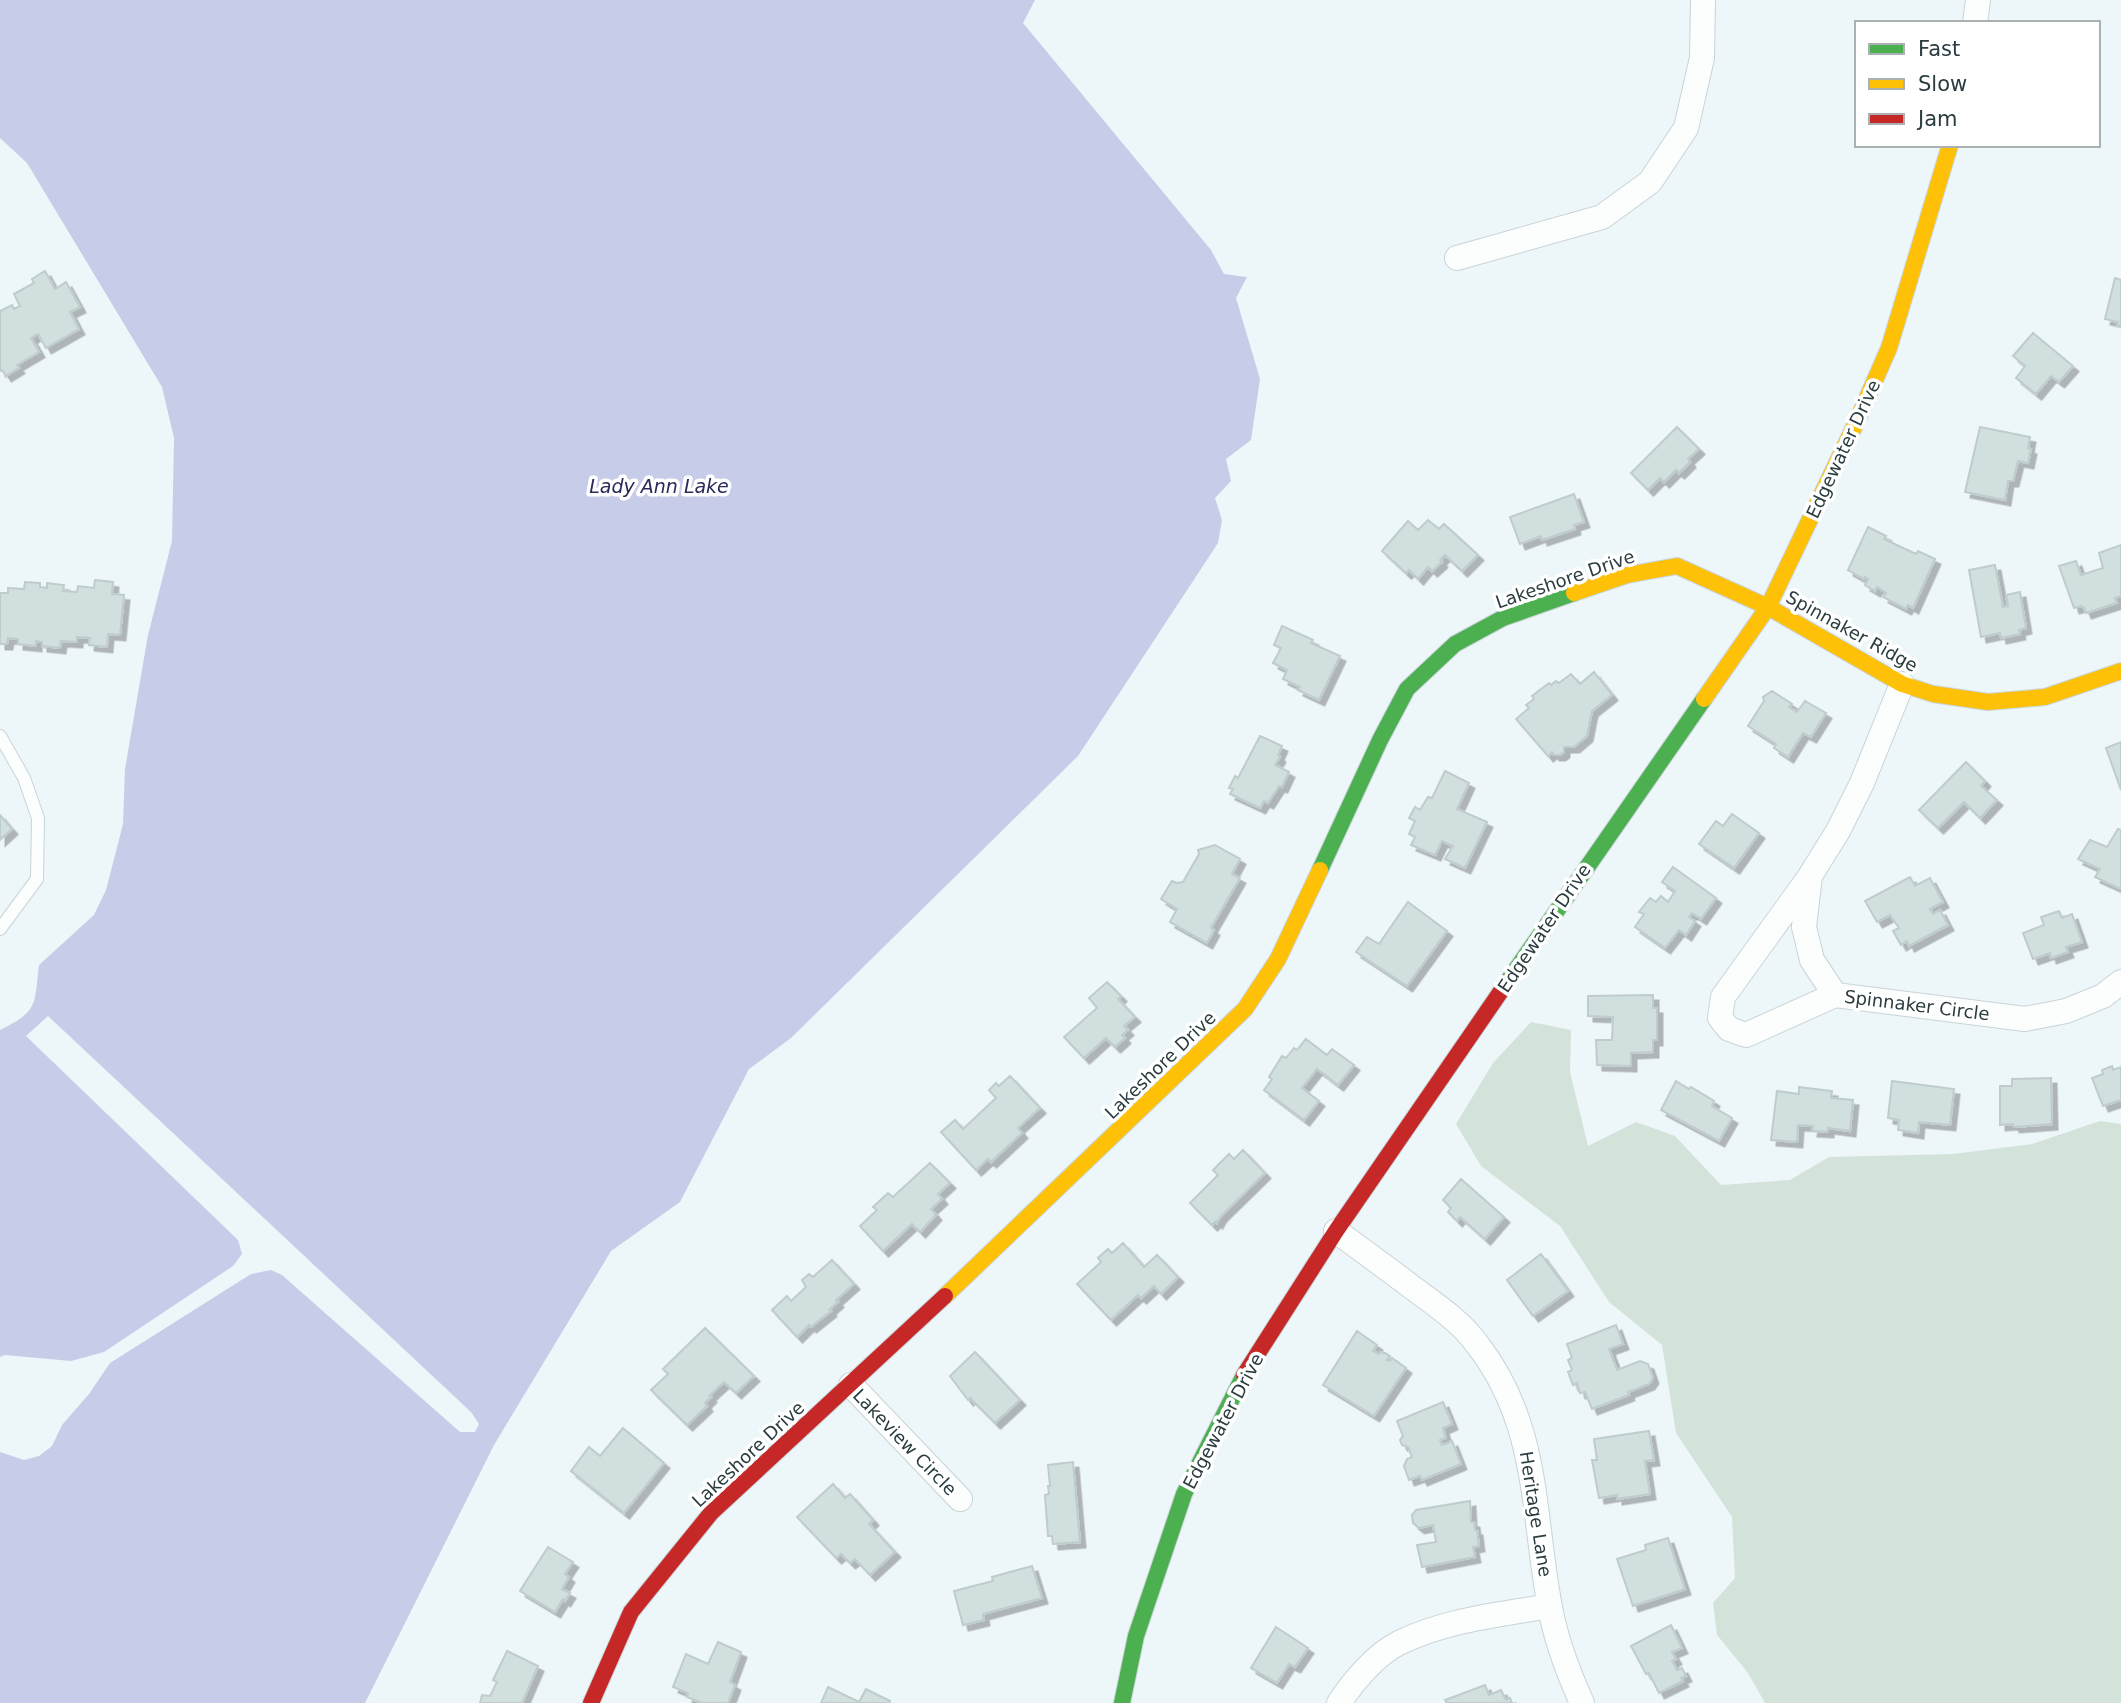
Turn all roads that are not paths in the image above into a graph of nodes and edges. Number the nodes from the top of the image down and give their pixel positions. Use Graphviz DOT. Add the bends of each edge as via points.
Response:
graph roads {
  1 [pos="1703,0"];
  2 [pos="1978,0"];
  3 [pos="1975,21"];
  4 [pos="1949,147"];
  5 [pos="1457,258"];
  6 [pos="1768,607"];
  7 [pos="2121,671"];
  8 [pos="1902,684"];
  9 [pos="0,736"];
  10 [pos="1810,876"];
  11 [pos="0,929"];
  12 [pos="2121,982"];
  13 [pos="1835,995"];
  14 [pos="1336,1231"];
  15 [pos="851,1385"];
  16 [pos="960,1499"];
  17 [pos="1549,1605"];
  18 [pos="591,1703"];
  19 [pos="1122,1703"];
  20 [pos="1339,1703"];
  21 [pos="1582,1703"];
  1 -- 5 [label="street" via="1702,58 1686,128 1650,182 1602,217"];
  2 -- 3 [label="street"];
  4 -- 6 [label="street, Edgewater Drive" via="1889,348"];
  6 -- 8 [label="street, Spinnaker Ridge"];
  6 -- 14 [label="street, Edgewater Drive"];
  6 -- 15 [label="street, Lakeshore Drive" via="1676,566 1627,575 1503,618 1455,644 1407,689 1278,959 1245,1009"];
  7 -- 8 [label="street, Spinnaker Ridge" via="2045,697 1988,702"];
  8 -- 10 [label="street, Spinnaker Circle" via="1856,795"];
  9 -- 11 [label="lane" via="24,778 38,818 37,879"];
  10 -- 13 [label="street, Spinnaker Circle" via="1804,927 1812,960"];
  10 -- 13 [label="street" via="1723,997 1720,1018 1729,1029 1746,1035"];
  12 -- 13 [label="street, Spinnaker Circle" via="2103,996 2066,1011 2025,1019"];
  14 -- 17 [label="street, Heritage Lane" via="1452,1317 1499,1375 1528,1452"];
  14 -- 19 [label="street, Edgewater Drive" via="1240,1381 1184,1494 1136,1636"];
  15 -- 16 [label="street, Lakeview Circle"];
  15 -- 18 [label="street, Lakeshore Drive" via="711,1513 631,1612"];
  17 -- 20 [label="street" via="1453,1623 1397,1643 1355,1678"];
  17 -- 21 [label="street, Heritage Lane"];
}
